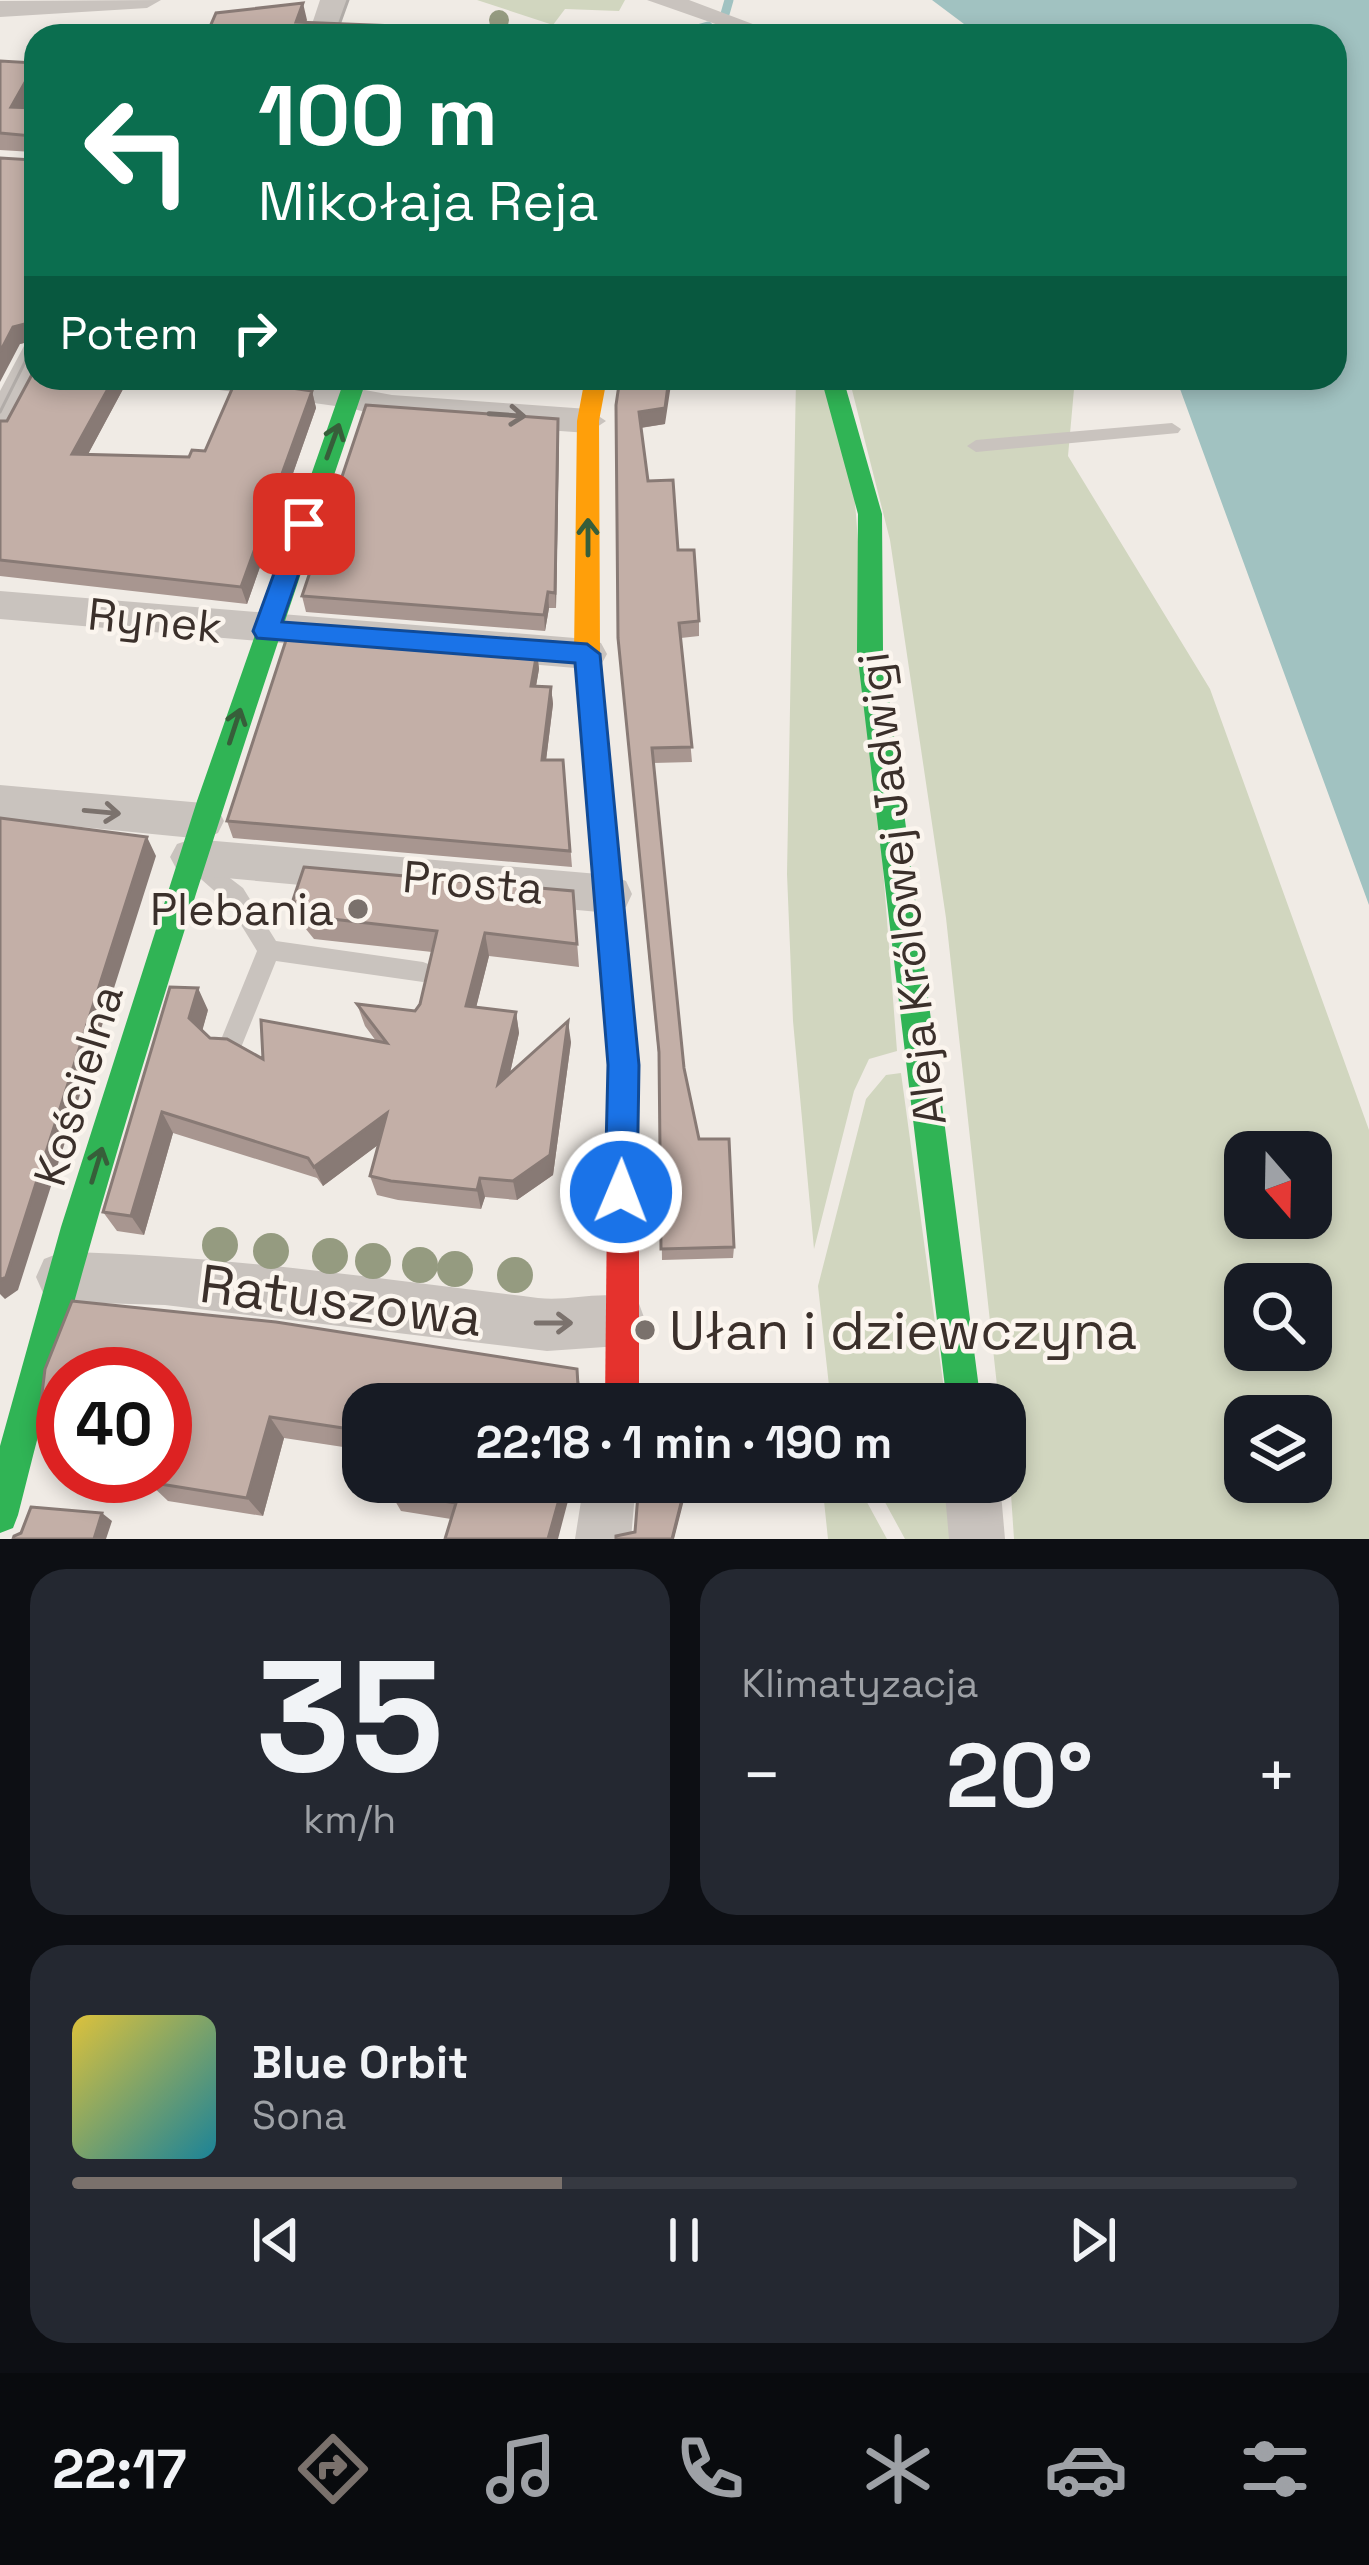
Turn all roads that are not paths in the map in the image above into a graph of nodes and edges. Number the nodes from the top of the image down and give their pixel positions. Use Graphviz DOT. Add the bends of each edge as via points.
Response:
graph roads {
  1 [pos="147,0"];
  2 [pos="661,0"];
  3 [pos="0,9"];
  4 [pos="756,19"];
  5 [pos="24,379"];
  6 [pos="352,390"];
  7 [pos="359,390"];
  8 [pos="594,390"];
  9 [pos="835,390"];
  10 [pos="588,421"];
  11 [pos="0,426"];
  12 [pos="1172,429"];
  13 [pos="976,446"];
  14 [pos="0,605"];
  15 [pos="266,631"];
  16 [pos="587,654"];
  17 [pos="0,802"];
  18 [pos="198,839"];
  19 [pos="610,894"];
  20 [pos="269,950"];
  21 [pos="423,972"];
  22 [pos="230,1047"];
  23 [pos="62,1277"];
  24 [pos="619,1320"];
  25 [pos="20,1348"];
  26 [pos="621,1383"];
  27 [pos="961,1383"];
  28 [pos="974,1503"];
  29 [pos="0,1515"];
  30 [pos="977,1539"];
  1 -- 3 [label="street"];
  2 -- 4 [label="street"];
  5 -- 11 [label="street"];
  15 -- 6 [label="street, one-way"];
  7 -- 10 [label="street, one-way" via="392,407"];
  8 -- 10 [label="street"];
  9 -- 27 [label="street, Aleja Królowej Jadwigi" via="870,514 870,651"];
  16 -- 10 [label="street, one-way"];
  12 -- 13 [label="lane"];
  14 -- 15 [label="street, Rynek"];
  15 -- 16 [label="street"];
  18 -- 15 [label="street, Rynek, one-way"];
  16 -- 19 [label="street" via="585,745"];
  17 -- 18 [label="street, one-way"];
  18 -- 19 [label="street, Prosta"];
  18 -- 20 [label="lane"];
  23 -- 18 [label="street, Kościelna, one-way"];
  19 -- 24 [label="street" via="623,1065"];
  20 -- 21 [label="lane"];
  20 -- 22 [label="lane"];
  23 -- 24 [label="street, Ratuszowa, one-way" via="165,1279 547,1325"];
  23 -- 25 [label="street, Kościelna"];
  24 -- 26 [label="street"];
  25 -- 29 [label="street, Kościelna"];
  28 -- 30 [label="street"];
}
